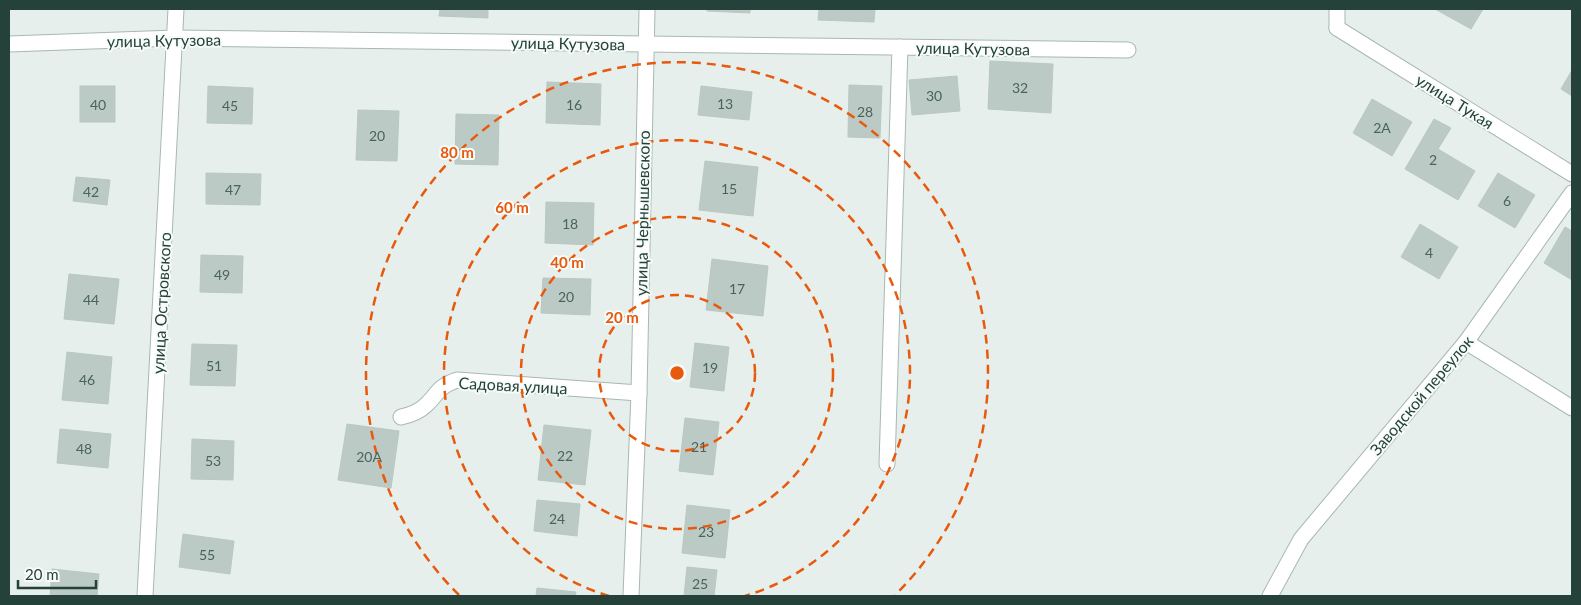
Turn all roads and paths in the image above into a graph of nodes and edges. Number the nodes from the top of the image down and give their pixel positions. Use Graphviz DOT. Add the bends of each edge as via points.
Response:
graph roads {
  1 [pos="176,9"];
  2 [pos="647,9"];
  3 [pos="1336,9"];
  4 [pos="175,38"];
  5 [pos="9,44"];
  6 [pos="645,44"];
  7 [pos="900,47"];
  8 [pos="1128,50"];
  9 [pos="1572,174"];
  10 [pos="1572,193"];
  11 [pos="1466,342"];
  12 [pos="639,393"];
  13 [pos="1572,408"];
  14 [pos="401,417"];
  15 [pos="887,464"];
  16 [pos="144,596"];
  17 [pos="631,596"];
  18 [pos="1270,596"];
  1 -- 4 [label="street, улица Островского"];
  2 -- 6 [label="street, улица Чернышевского"];
  3 -- 9 [label="street, улица Тукая" via="1337,28"];
  4 -- 5 [label="street, улица Кутузова"];
  4 -- 6 [label="street, улица Кутузова"];
  4 -- 16 [label="street, улица Островского"];
  6 -- 7 [label="street, улица Кутузова"];
  6 -- 12 [label="street, улица Чернышевского"];
  7 -- 8 [label="street, улица Кутузова"];
  7 -- 15 [label="street"];
  10 -- 11 [label="street, Заводской переулок"];
  11 -- 13 [label="street"];
  11 -- 18 [label="street, Заводской переулок" via="1300,539"];
  12 -- 14 [label="street, Садовая улица" via="457,380 446,384 414,414"];
  12 -- 17 [label="street, улица Чернышевского"];
}
